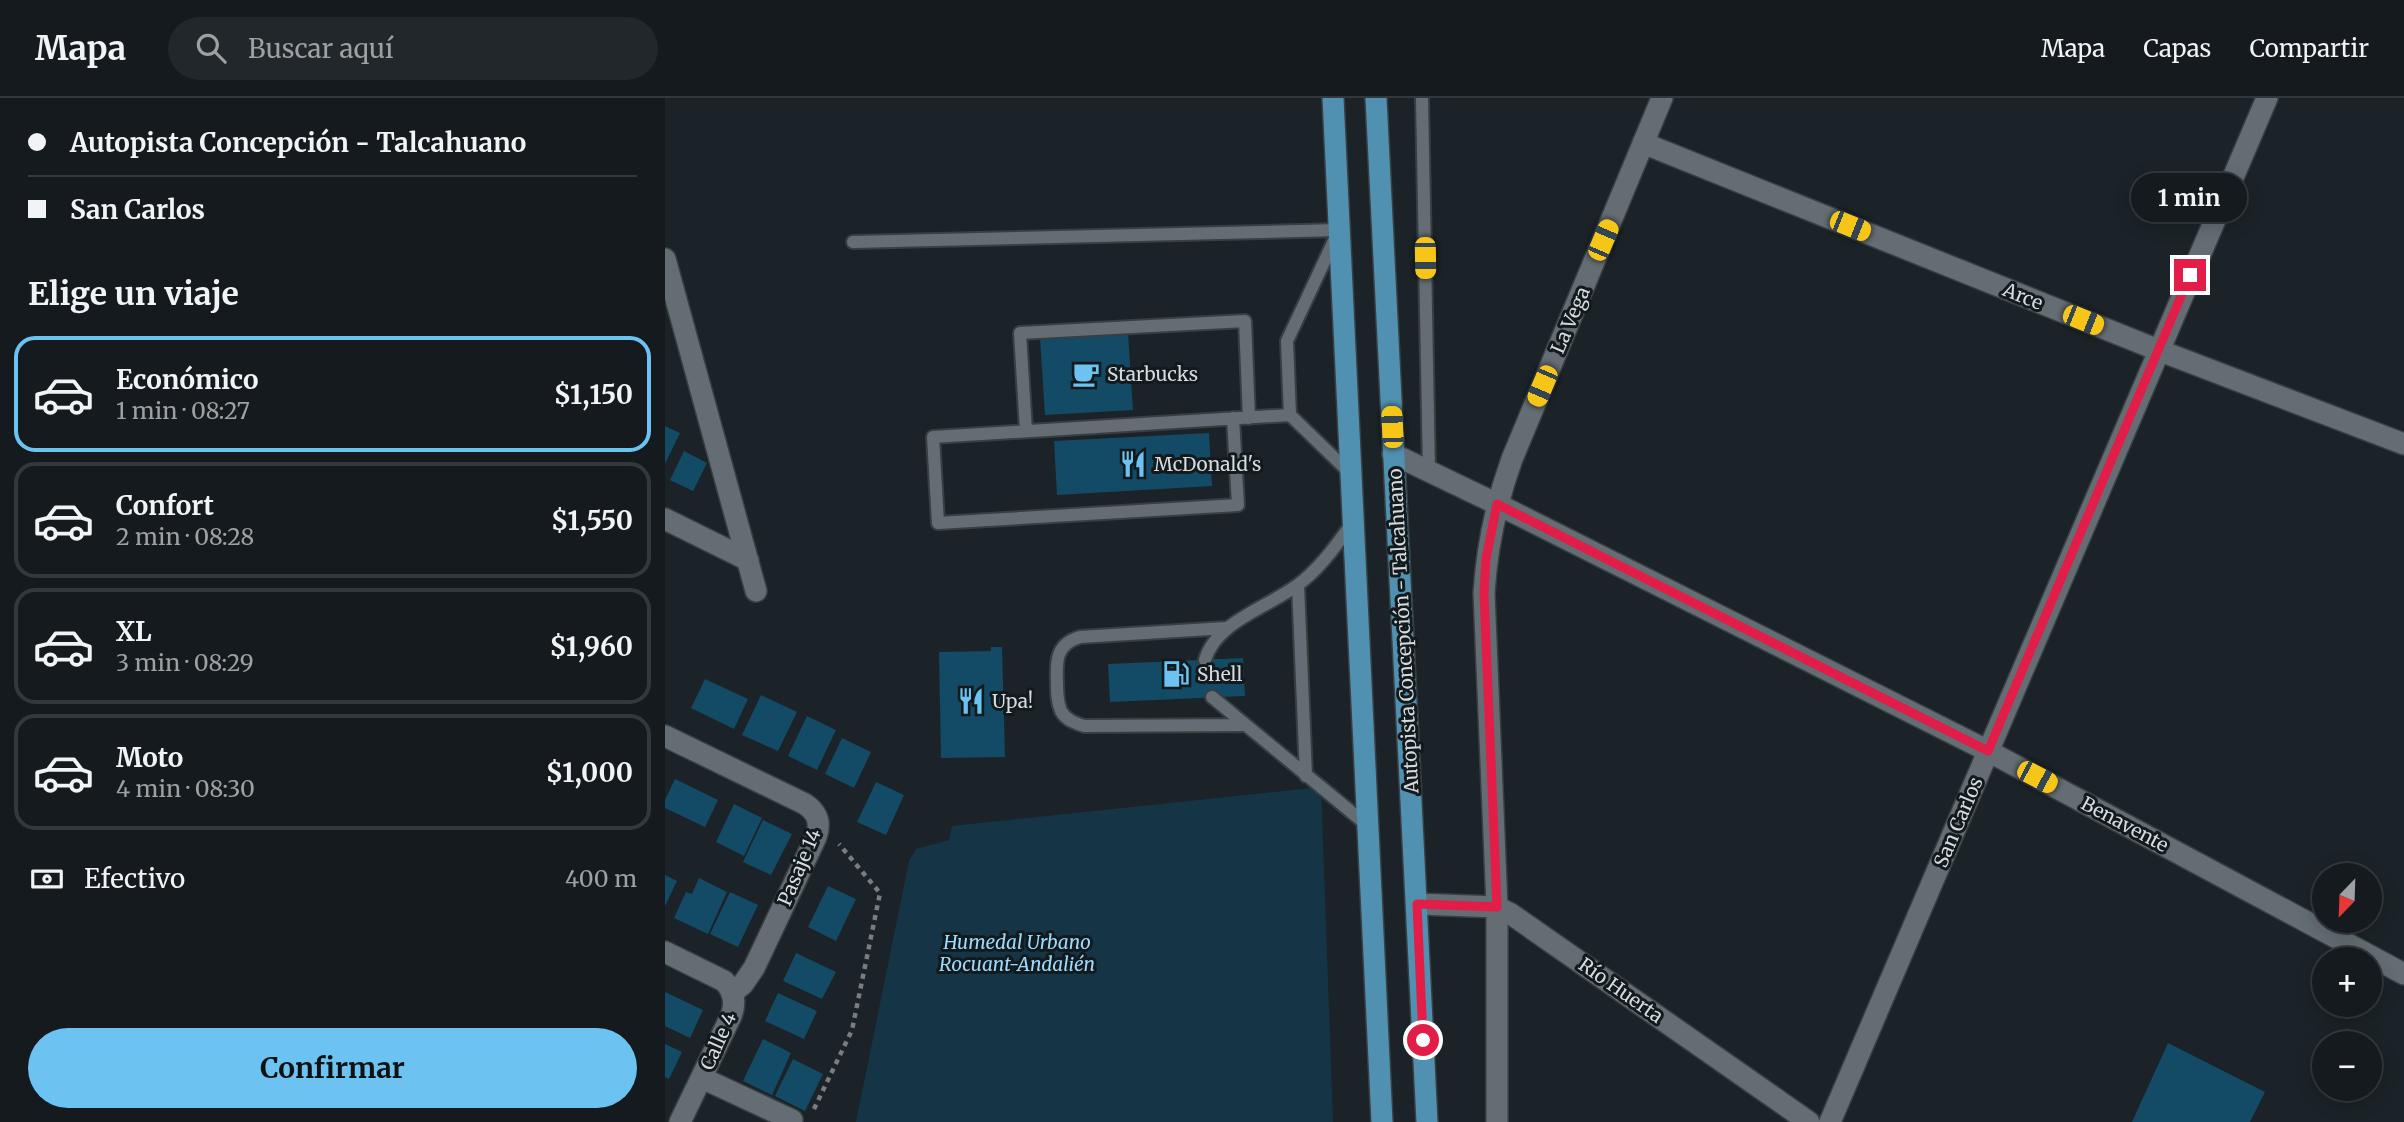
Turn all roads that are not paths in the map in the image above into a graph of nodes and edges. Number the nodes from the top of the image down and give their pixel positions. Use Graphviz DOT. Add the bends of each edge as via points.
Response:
graph roads {
  1 [pos="1333,98"];
  2 [pos="1376,98"];
  3 [pos="1422,98"];
  4 [pos="1662,98"];
  5 [pos="2267,98"];
  6 [pos="1643,143"];
  7 [pos="1339,230"];
  8 [pos="853,242"];
  9 [pos="665,259"];
  10 [pos="670,305"];
  11 [pos="2158,350"];
  12 [pos="1290,415"];
  13 [pos="1233,418"];
  14 [pos="1249,418"];
  15 [pos="1026,431"];
  16 [pos="2404,444"];
  17 [pos="1393,454"];
  18 [pos="1429,471"];
  19 [pos="1351,474"];
  20 [pos="1497,504"];
  21 [pos="665,519"];
  22 [pos="1353,522"];
  23 [pos="742,557"];
  24 [pos="1297,585"];
  25 [pos="756,592"];
  26 [pos="1226,628"];
  27 [pos="1205,660"];
  28 [pos="1212,697"];
  29 [pos="1243,725"];
  30 [pos="665,736"];
  31 [pos="1988,751"];
  32 [pos="1307,776"];
  33 [pos="1367,825"];
  34 [pos="1417,904"];
  35 [pos="1497,907"];
  36 [pos="665,952"];
  37 [pos="2404,974"];
  38 [pos="732,993"];
  39 [pos="702,1078"];
  40 [pos="792,1120"];
  41 [pos="680,1122"];
  42 [pos="1381,1122"];
  43 [pos="1427,1122"];
  44 [pos="1497,1122"];
  45 [pos="1809,1122"];
  46 [pos="1830,1122"];
  1 -- 7 [label="main road"];
  2 -- 17 [label="main road, Autopista Concepción - Talcahuano"];
  3 -- 18 [label="lane"];
  4 -- 6 [label="street, La Vega"];
  5 -- 11 [label="street, San Carlos"];
  6 -- 11 [label="street, Arce"];
  6 -- 20 [label="street, La Vega"];
  7 -- 8 [label="lane"];
  7 -- 12 [label="lane" via="1287,341"];
  7 -- 19 [label="main road"];
  9 -- 10 [label="street"];
  10 -- 23 [label="street"];
  11 -- 16 [label="street, Arce"];
  11 -- 31 [label="street, San Carlos"];
  12 -- 14 [label="lane"];
  12 -- 19 [label="lane"];
  13 -- 14 [label="lane"];
  13 -- 15 [label="lane"];
  13 -- 15 [label="lane" via="1238,505 938,523 933,437"];
  14 -- 15 [label="lane" via="1245,321 1020,333"];
  17 -- 18 [label="street, Benavente"];
  17 -- 34 [label="main road, Autopista Concepción - Talcahuano"];
  18 -- 20 [label="street, Benavente"];
  19 -- 22 [label="main road"];
  20 -- 31 [label="street, Benavente"];
  20 -- 35 [label="street, La Vega" via="1484,593"];
  21 -- 23 [label="street"];
  22 -- 24 [label="lane" via="1319,566"];
  22 -- 33 [label="main road"];
  23 -- 25 [label="street"];
  24 -- 26 [label="lane"];
  24 -- 32 [label="lane"];
  26 -- 27 [label="lane" via="1211,644"];
  26 -- 29 [label="lane" via="1071,640 1056,661 1058,701 1066,718 1084,726"];
  28 -- 29 [label="lane"];
  29 -- 32 [label="lane"];
  30 -- 38 [label="street, Pasaje 14" via="805,804 818,819 816,837 754,968"];
  31 -- 37 [label="street, Benavente"];
  31 -- 46 [label="street, San Carlos"];
  32 -- 33 [label="lane"];
  33 -- 42 [label="main road"];
  34 -- 35 [label="street, Río Huerta"];
  34 -- 43 [label="main road, Autopista Concepción - Talcahuano"];
  35 -- 44 [label="street, La Vega"];
  35 -- 45 [label="street, Río Huerta" via="1547,937"];
  36 -- 38 [label="street, Calle 4" via="723,981"];
  38 -- 39 [label="street, Calle 4" via="731,1016"];
  39 -- 40 [label="street"];
  39 -- 41 [label="street, Calle 4"];
}
